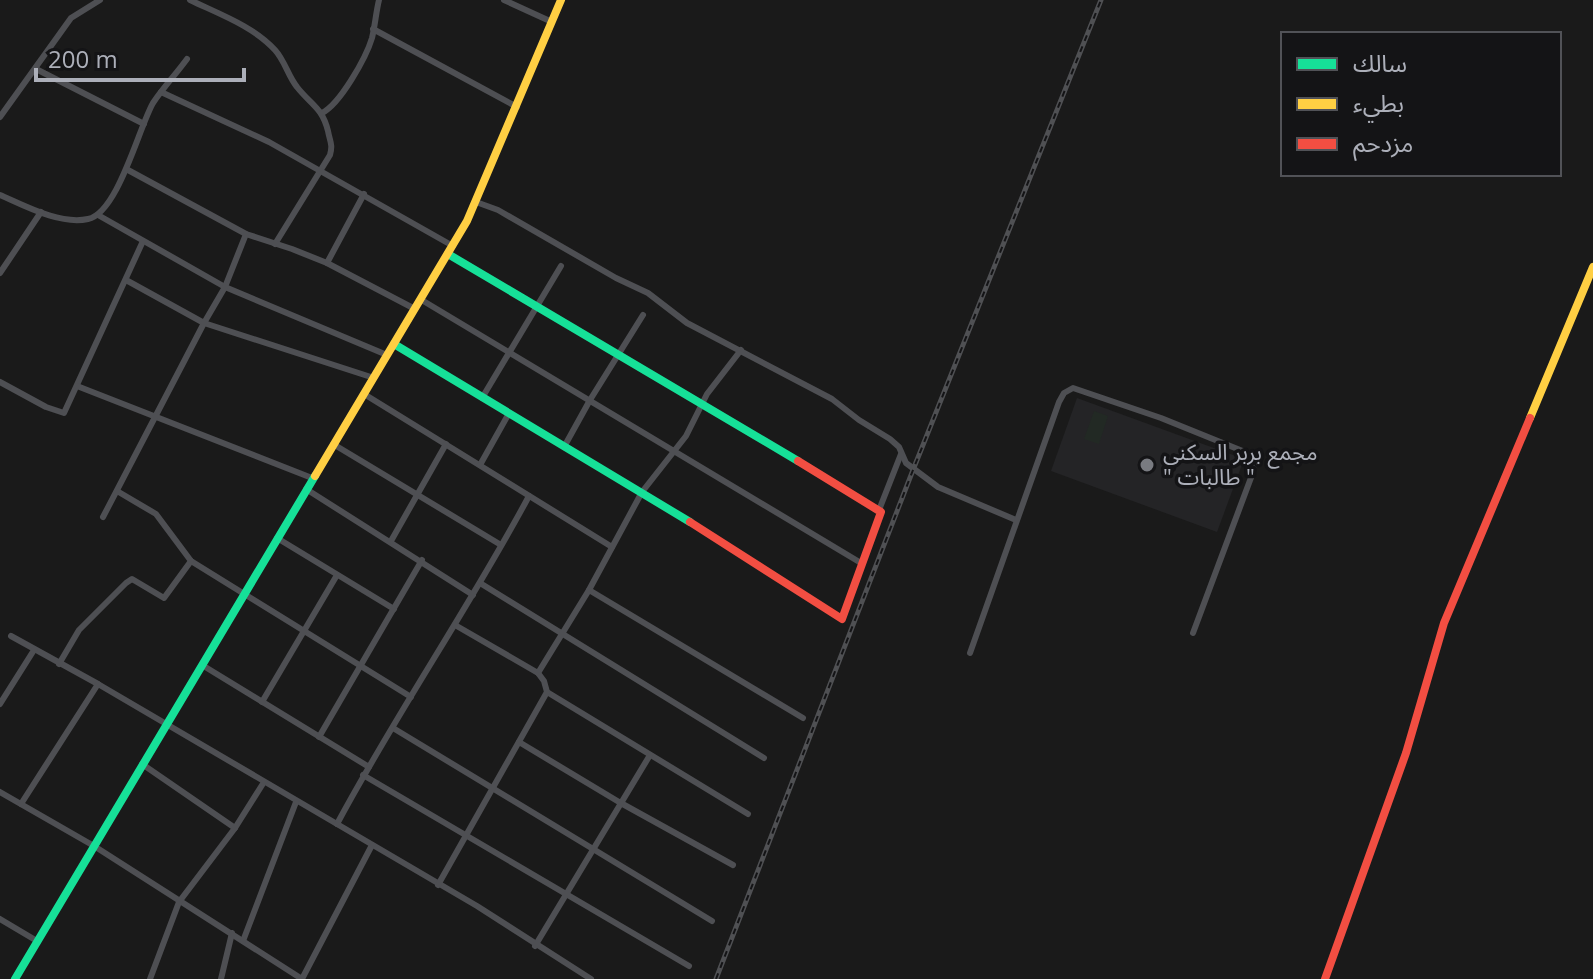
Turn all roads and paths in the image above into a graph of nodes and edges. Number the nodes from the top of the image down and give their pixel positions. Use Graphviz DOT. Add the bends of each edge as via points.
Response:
graph roads {
  1 [pos="100,0"];
  2 [pos="190,0"];
  3 [pos="379,0"];
  4 [pos="504,0"];
  5 [pos="561,0"];
  6 [pos="552,22"];
  7 [pos="373,29"];
  8 [pos="187,59"];
  9 [pos="36,69"];
  10 [pos="161,92"];
  11 [pos="517,107"];
  12 [pos="322,113"];
  13 [pos="0,117"];
  14 [pos="144,124"];
  15 [pos="128,170"];
  16 [pos="319,171"];
  17 [pos="364,194"];
  18 [pos="0,195"];
  19 [pos="476,202"];
  20 [pos="41,212"];
  21 [pos="98,215"];
  22 [pos="246,234"];
  23 [pos="143,241"];
  24 [pos="275,244"];
  25 [pos="451,250"];
  26 [pos="327,263"];
  27 [pos="561,266"];
  28 [pos="1593,267"];
  29 [pos="0,273"];
  30 [pos="126,280"];
  31 [pos="225,287"];
  32 [pos="420,299"];
  33 [pos="537,307"];
  34 [pos="415,309"];
  35 [pos="643,315"];
  36 [pos="204,323"];
  37 [pos="394,344"];
  38 [pos="741,350"];
  39 [pos="509,352"];
  40 [pos="387,355"];
  41 [pos="620,355"];
  42 [pos="374,378"];
  43 [pos="0,382"];
  44 [pos="77,386"];
  45 [pos="364,394"];
  46 [pos="482,398"];
  47 [pos="590,400"];
  48 [pos="703,403"];
  49 [pos="508,415"];
  50 [pos="156,416"];
  51 [pos="333,444"];
  52 [pos="446,444"];
  53 [pos="564,447"];
  54 [pos="675,451"];
  55 [pos="901,453"];
  56 [pos="480,465"];
  57 [pos="312,478"];
  58 [pos="306,489"];
  59 [pos="117,491"];
  60 [pos="642,492"];
  61 [pos="418,495"];
  62 [pos="529,496"];
  63 [pos="879,510"];
  64 [pos="103,517"];
  65 [pos="1016,520"];
  66 [pos="277,538"];
  67 [pos="391,541"];
  68 [pos="501,545"];
  69 [pos="612,547"];
  70 [pos="422,560"];
  71 [pos="191,561"];
  72 [pos="861,563"];
  73 [pos="337,575"];
  74 [pos="480,583"];
  75 [pos="589,590"];
  76 [pos="244,592"];
  77 [pos="473,595"];
  78 [pos="394,609"];
  79 [pos="455,625"];
  80 [pos="303,630"];
  81 [pos="561,633"];
  82 [pos="1193,633"];
  83 [pos="11,636"];
  84 [pos="34,650"];
  85 [pos="970,653"];
  86 [pos="59,664"];
  87 [pos="202,665"];
  88 [pos="361,666"];
  89 [pos="538,673"];
  90 [pos="98,684"];
  91 [pos="547,692"];
  92 [pos="411,697"];
  93 [pos="262,702"];
  94 [pos="0,704"];
  95 [pos="803,718"];
  96 [pos="166,724"];
  97 [pos="393,728"];
  98 [pos="319,737"];
  99 [pos="519,742"];
  100 [pos="650,755"];
  101 [pos="764,758"];
  102 [pos="142,763"];
  103 [pos="369,767"];
  104 [pos="363,775"];
  105 [pos="264,782"];
  106 [pos="492,788"];
  107 [pos="0,792"];
  108 [pos="296,802"];
  109 [pos="619,802"];
  110 [pos="21,804"];
  111 [pos="748,814"];
  112 [pos="337,824"];
  113 [pos="235,828"];
  114 [pos="466,833"];
  115 [pos="372,845"];
  116 [pos="94,846"];
  117 [pos="595,848"];
  118 [pos="733,865"];
  119 [pos="438,885"];
  120 [pos="565,894"];
  121 [pos="179,902"];
  122 [pos="0,919"];
  123 [pos="712,921"];
  124 [pos="232,933"];
  125 [pos="37,941"];
  126 [pos="243,941"];
  127 [pos="535,946"];
  128 [pos="689,966"];
  129 [pos="15,979"];
  130 [pos="150,979"];
  131 [pos="221,979"];
  132 [pos="302,979"];
  133 [pos="591,979"];
  134 [pos="1325,979"];
  1 -- 9 [label="street" via="71,18"];
  2 -- 12 [label="street" via="265,41"];
  3 -- 7 [label="street"];
  4 -- 6 [label="street"];
  5 -- 6 [label="street"];
  6 -- 11 [label="street"];
  7 -- 11 [label="street"];
  7 -- 12 [label="street" via="346,88"];
  8 -- 10 [label="street"];
  9 -- 13 [label="street"];
  9 -- 14 [label="street"];
  10 -- 14 [label="street"];
  10 -- 16 [label="street"];
  11 -- 19 [label="street"];
  12 -- 16 [label="street" via="333,143"];
  14 -- 15 [label="street"];
  15 -- 21 [label="street"];
  15 -- 22 [label="street"];
  16 -- 17 [label="street"];
  16 -- 24 [label="street"];
  17 -- 25 [label="street"];
  17 -- 26 [label="street"];
  18 -- 20 [label="street"];
  19 -- 25 [label="street"];
  19 -- 38 [label="street" via="648,293 687,323"];
  20 -- 21 [label="street" via="69,219"];
  20 -- 29 [label="street"];
  21 -- 23 [label="street"];
  22 -- 24 [label="street"];
  22 -- 31 [label="street"];
  23 -- 30 [label="street"];
  23 -- 31 [label="street"];
  24 -- 26 [label="street"];
  25 -- 32 [label="street"];
  25 -- 33 [label="street"];
  26 -- 34 [label="street"];
  27 -- 33 [label="street"];
  28 -- 134 [label="street" via="1444,623 1406,753"];
  30 -- 36 [label="street"];
  30 -- 44 [label="street"];
  31 -- 36 [label="street"];
  31 -- 40 [label="street"];
  32 -- 34 [label="street"];
  32 -- 39 [label="street"];
  33 -- 39 [label="street"];
  33 -- 41 [label="street"];
  34 -- 37 [label="street"];
  35 -- 41 [label="street"];
  36 -- 42 [label="street"];
  36 -- 50 [label="street"];
  37 -- 40 [label="street"];
  37 -- 46 [label="street"];
  38 -- 48 [label="street"];
  38 -- 55 [label="street" via="832,399 890,439"];
  39 -- 46 [label="street"];
  39 -- 47 [label="street"];
  40 -- 42 [label="street"];
  41 -- 47 [label="street"];
  41 -- 48 [label="street"];
  42 -- 45 [label="street"];
  43 -- 44 [label="street" via="64,413"];
  44 -- 50 [label="street"];
  45 -- 51 [label="street"];
  45 -- 52 [label="street"];
  46 -- 49 [label="street"];
  47 -- 53 [label="street"];
  47 -- 54 [label="street"];
  48 -- 54 [label="street"];
  48 -- 63 [label="street"];
  49 -- 53 [label="street"];
  49 -- 56 [label="street"];
  50 -- 57 [label="street"];
  50 -- 59 [label="street"];
  51 -- 57 [label="street"];
  51 -- 61 [label="street"];
  52 -- 56 [label="street"];
  52 -- 61 [label="street"];
  53 -- 60 [label="street"];
  54 -- 60 [label="street"];
  54 -- 72 [label="street"];
  55 -- 63 [label="street"];
  55 -- 65 [label="street" via="913,470 938,487"];
  56 -- 62 [label="street"];
  57 -- 58 [label="street"];
  58 -- 66 [label="street"];
  58 -- 67 [label="street"];
  59 -- 64 [label="street"];
  59 -- 71 [label="street" via="156,514"];
  60 -- 69 [label="street"];
  60 -- 72 [label="street" via="842,619"];
  61 -- 67 [label="street"];
  61 -- 68 [label="street"];
  62 -- 68 [label="street"];
  62 -- 69 [label="street"];
  63 -- 72 [label="street"];
  65 -- 82 [label="street" via="1059,402 1073,388 1244,450 1254,463 1252,475"];
  65 -- 85 [label="street"];
  66 -- 73 [label="street"];
  66 -- 76 [label="street"];
  67 -- 70 [label="street"];
  68 -- 74 [label="street"];
  69 -- 75 [label="street"];
  70 -- 77 [label="street"];
  70 -- 78 [label="street"];
  71 -- 76 [label="street"];
  71 -- 86 [label="street" via="164,598 132,579 126,583 79,630"];
  73 -- 78 [label="street"];
  73 -- 80 [label="street"];
  74 -- 77 [label="street"];
  74 -- 81 [label="street"];
  75 -- 81 [label="street"];
  75 -- 95 [label="street"];
  76 -- 80 [label="street"];
  76 -- 87 [label="street"];
  77 -- 79 [label="street"];
  78 -- 88 [label="street"];
  79 -- 89 [label="street"];
  79 -- 92 [label="street"];
  80 -- 88 [label="street"];
  80 -- 93 [label="street"];
  81 -- 89 [label="street"];
  81 -- 101 [label="street"];
  83 -- 84 [label="street"];
  84 -- 86 [label="street"];
  84 -- 94 [label="street"];
  86 -- 90 [label="street"];
  87 -- 93 [label="street"];
  87 -- 96 [label="street"];
  88 -- 92 [label="street"];
  88 -- 98 [label="street"];
  89 -- 91 [label="street"];
  90 -- 96 [label="street"];
  90 -- 110 [label="street"];
  91 -- 99 [label="street"];
  91 -- 100 [label="street"];
  92 -- 97 [label="street"];
  93 -- 98 [label="street"];
  96 -- 102 [label="street"];
  96 -- 105 [label="street"];
  97 -- 103 [label="street"];
  97 -- 106 [label="street"];
  98 -- 103 [label="street"];
  99 -- 106 [label="street"];
  99 -- 109 [label="street"];
  100 -- 109 [label="street"];
  100 -- 111 [label="street"];
  102 -- 113 [label="street"];
  102 -- 116 [label="street"];
  103 -- 104 [label="street"];
  104 -- 112 [label="street"];
  104 -- 114 [label="street"];
  105 -- 108 [label="street"];
  105 -- 113 [label="street"];
  106 -- 114 [label="street"];
  106 -- 117 [label="street"];
  107 -- 110 [label="street"];
  108 -- 112 [label="street"];
  108 -- 126 [label="street"];
  109 -- 117 [label="street"];
  109 -- 118 [label="street"];
  110 -- 116 [label="street"];
  112 -- 115 [label="street"];
  113 -- 121 [label="street"];
  114 -- 119 [label="street"];
  114 -- 120 [label="street"];
  115 -- 119 [label="street"];
  115 -- 132 [label="street"];
  116 -- 121 [label="street"];
  116 -- 125 [label="street"];
  117 -- 120 [label="street"];
  117 -- 123 [label="street"];
  119 -- 127 [label="street"];
  120 -- 127 [label="street"];
  120 -- 128 [label="street"];
  121 -- 124 [label="street"];
  121 -- 130 [label="street"];
  122 -- 125 [label="street"];
  124 -- 126 [label="street"];
  124 -- 131 [label="street"];
  125 -- 129 [label="street"];
  126 -- 132 [label="street"];
  127 -- 133 [label="street"];
}
